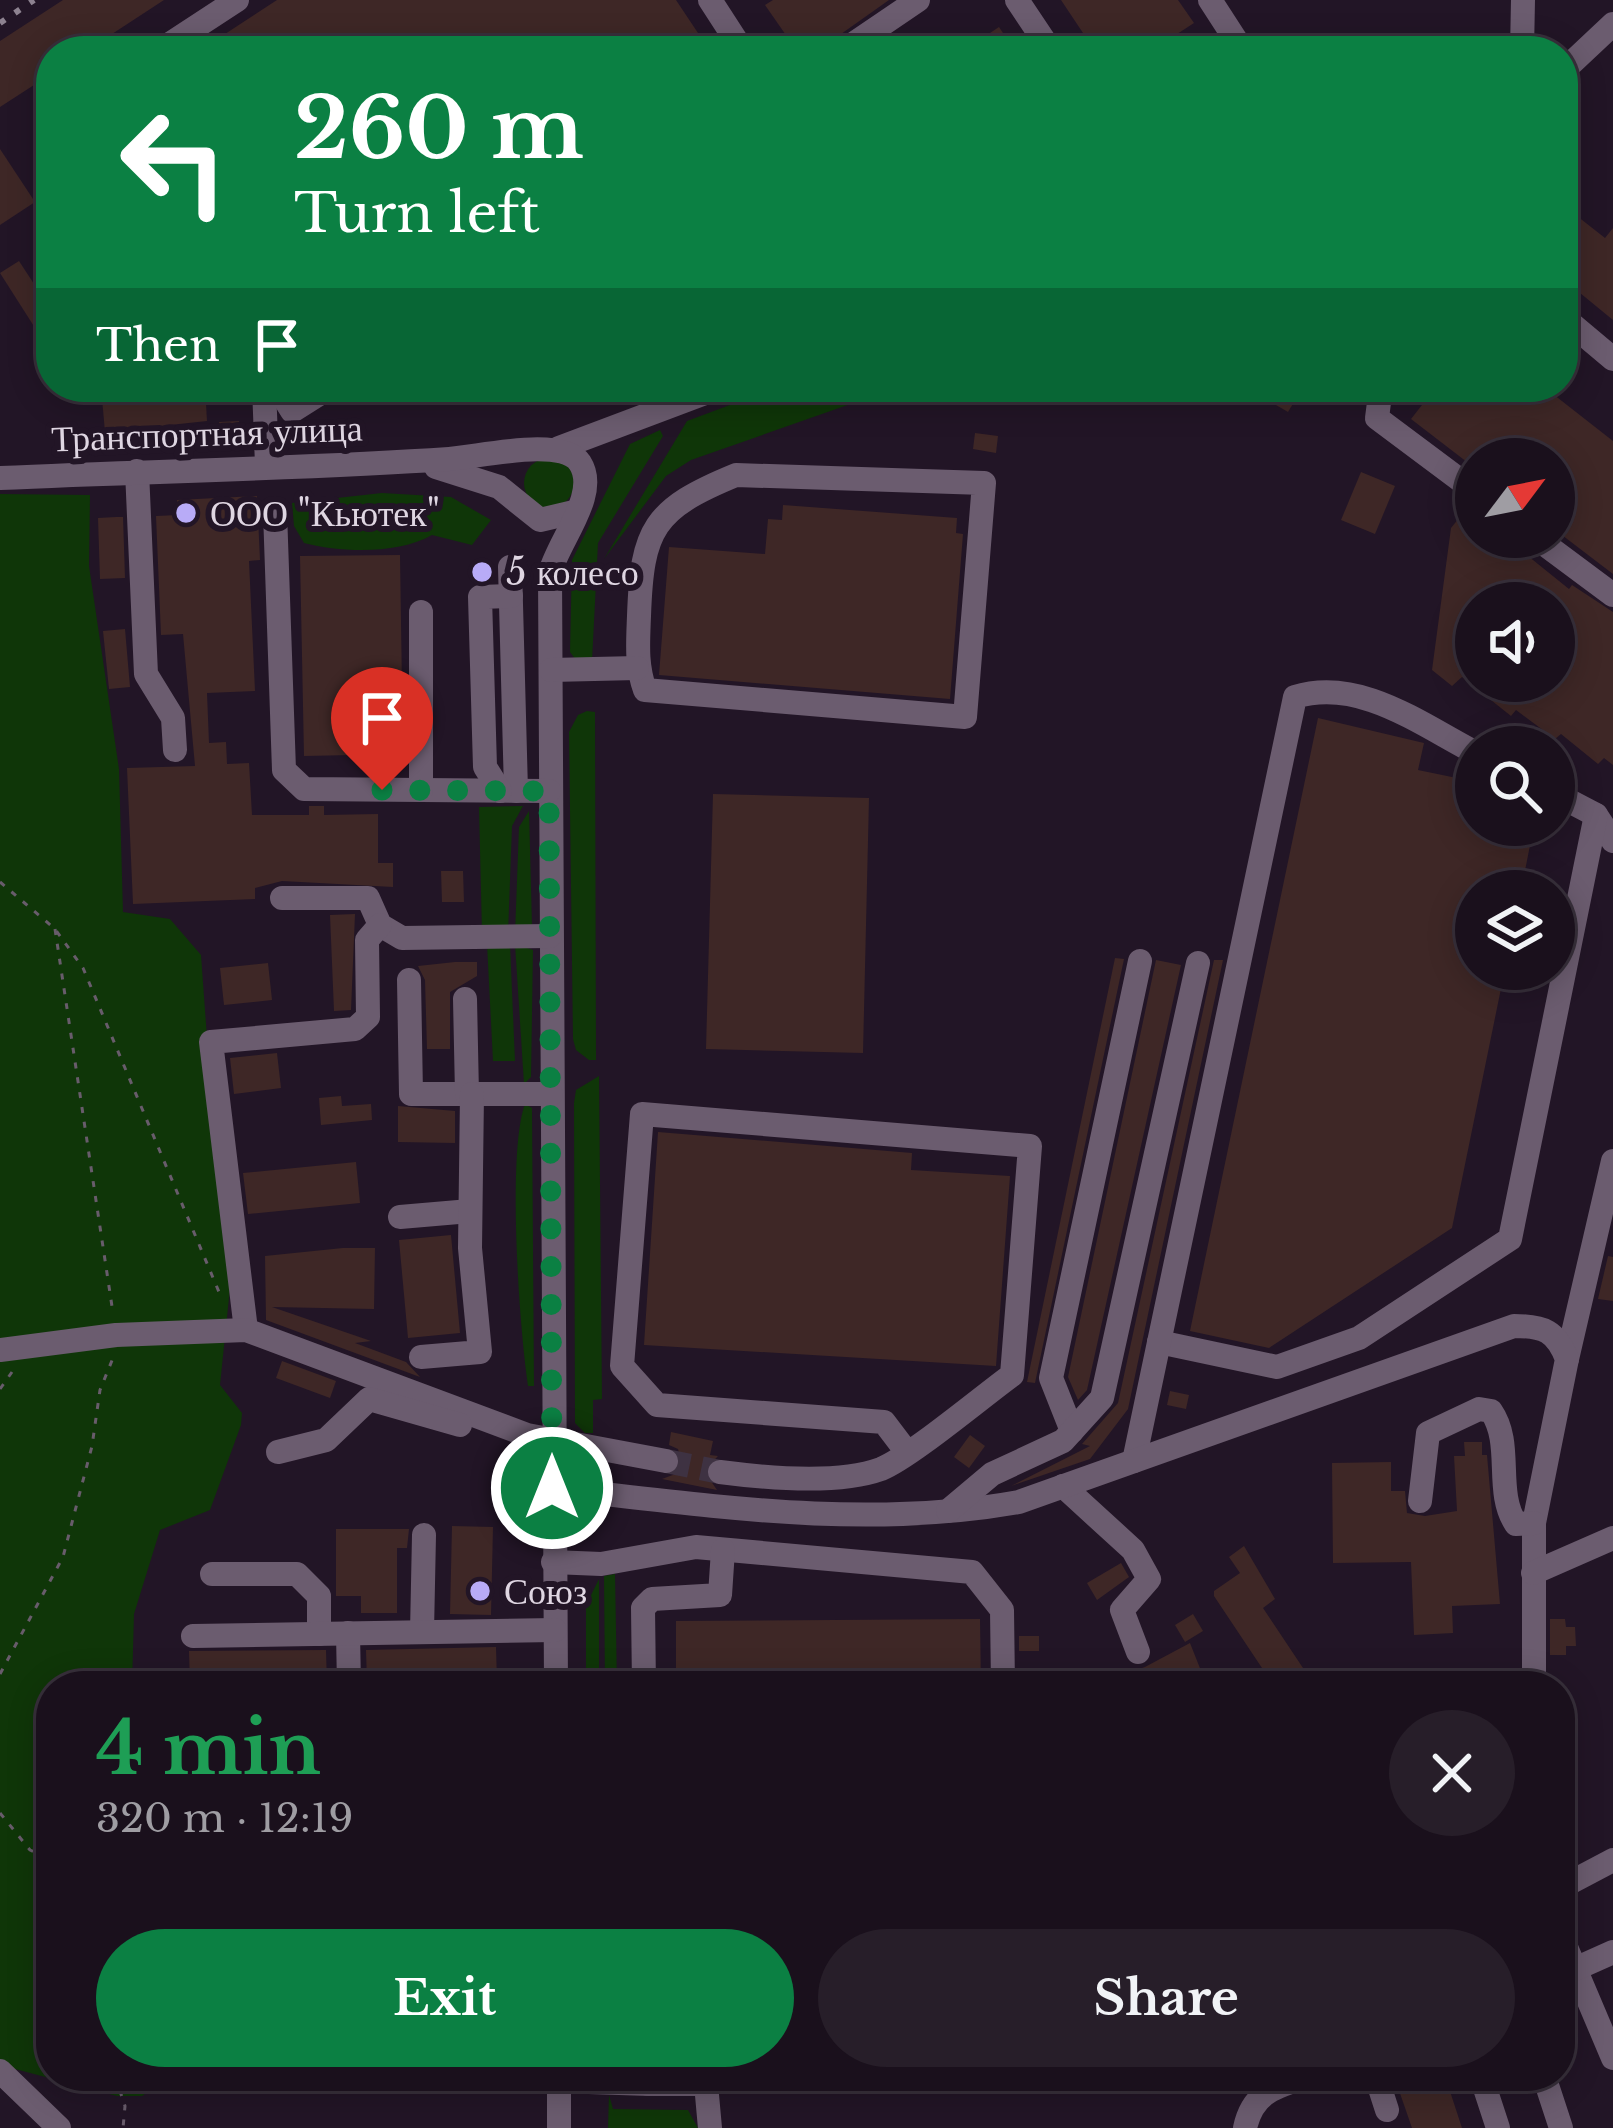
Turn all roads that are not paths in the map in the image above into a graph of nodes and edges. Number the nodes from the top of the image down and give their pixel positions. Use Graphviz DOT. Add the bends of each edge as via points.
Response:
graph roads {
  1 [pos="236,0"];
  2 [pos="710,0"];
  3 [pos="918,0"];
  4 [pos="1017,0"];
  5 [pos="1210,0"];
  6 [pos="1523,0"];
  7 [pos="1613,24"];
  8 [pos="182,36"];
  9 [pos="733,36"];
  10 [pos="866,36"];
  11 [pos="1041,36"];
  12 [pos="1234,36"];
  13 [pos="1522,36"];
  14 [pos="1578,57"];
  15 [pos="1578,330"];
  16 [pos="1613,359"];
  17 [pos="265,402"];
  18 [pos="680,402"];
  19 [pos="1379,402"];
  20 [pos="631,420"];
  21 [pos="548,449"];
  22 [pos="417,461"];
  23 [pos="267,465"];
  24 [pos="137,472"];
  25 [pos="1455,476"];
  26 [pos="0,478"];
  27 [pos="586,479"];
  28 [pos="522,507"];
  29 [pos="275,512"];
  30 [pos="574,512"];
  31 [pos="1563,558"];
  32 [pos="510,567"];
  33 [pos="550,573"];
  34 [pos="1613,595"];
  35 [pos="421,612"];
  36 [pos="637,668"];
  37 [pos="550,670"];
  38 [pos="1455,742"];
  39 [pos="175,750"];
  40 [pos="421,790"];
  41 [pos="508,791"];
  42 [pos="549,791"];
  43 [pos="1575,804"];
  44 [pos="1596,815"];
  45 [pos="1613,841"];
  46 [pos="282,898"];
  47 [pos="380,925"];
  48 [pos="550,936"];
  49 [pos="1139,961"];
  50 [pos="1198,964"];
  51 [pos="409,980"];
  52 [pos="465,999"];
  53 [pos="469,1094"];
  54 [pos="551,1094"];
  55 [pos="1613,1161"];
  56 [pos="470,1211"];
  57 [pos="400,1217"];
  58 [pos="246,1330"];
  59 [pos="1159,1342"];
  60 [pos="0,1350"];
  61 [pos="421,1357"];
  62 [pos="1567,1358"];
  63 [pos="492,1422"];
  64 [pos="1072,1432"];
  65 [pos="552,1437"];
  66 [pos="906,1451"];
  67 [pos="278,1452"];
  68 [pos="666,1461"];
  69 [pos="1134,1461"];
  70 [pos="720,1472"];
  71 [pos="1063,1486"];
  72 [pos="552,1488"];
  73 [pos="1420,1501"];
  74 [pos="948,1511"];
  75 [pos="1534,1523"];
  76 [pos="424,1535"];
  77 [pos="1613,1538"];
  78 [pos="723,1550"];
  79 [pos="553,1562"];
  80 [pos="1533,1573"];
  81 [pos="212,1574"];
  82 [pos="555,1630"];
  83 [pos="422,1632"];
  84 [pos="348,1633"];
  85 [pos="319,1634"];
  86 [pos="193,1636"];
  87 [pos="1138,1652"];
  88 [pos="349,1671"];
  89 [pos="556,1671"];
  90 [pos="644,1671"];
  91 [pos="1003,1671"];
  92 [pos="1534,1671"];
  93 [pos="1613,1860"];
  94 [pos="1575,1880"];
  95 [pos="1613,1952"];
  96 [pos="1575,1964"];
  97 [pos="1575,1978"];
  98 [pos="1613,2057"];
  99 [pos="0,2071"];
  100 [pos="559,2091"];
  101 [pos="707,2091"];
  102 [pos="1264,2091"];
  103 [pos="1381,2091"];
  104 [pos="1486,2091"];
  105 [pos="1549,2091"];
  106 [pos="1388,2110"];
  107 [pos="59,2128"];
  108 [pos="559,2128"];
  109 [pos="710,2128"];
  110 [pos="1245,2128"];
  111 [pos="1498,2128"];
  112 [pos="1561,2128"];
  1 -- 8 [label="street"];
  2 -- 9 [label="street"];
  3 -- 10 [label="street"];
  4 -- 11 [label="street"];
  5 -- 12 [label="street"];
  6 -- 13 [label="street"];
  7 -- 14 [label="street"];
  15 -- 16 [label="street"];
  17 -- 23 [label="street"];
  18 -- 20 [label="street"];
  19 -- 25 [label="street" via="1377,418"];
  20 -- 21 [label="street"];
  20 -- 27 [label="street" via="607,440"];
  21 -- 22 [label="street"];
  21 -- 27 [label="street" via="582,465"];
  21 -- 28 [label="street" via="515,470"];
  22 -- 23 [label="street, Транспортная улица"];
  22 -- 28 [label="street" via="476,478"];
  23 -- 24 [label="street, Транспортная улица"];
  24 -- 26 [label="street, Транспортная улица"];
  24 -- 39 [label="street" via="146,674 173,718"];
  27 -- 30 [label="street"];
  28 -- 30 [label="street" via="552,522"];
  28 -- 33 [label="street"];
  29 -- 40 [label="street" via="284,770 304,789"];
  30 -- 33 [label="street"];
  31 -- 34 [label="street"];
  32 -- 41 [label="street" via="511,596 480,597 484,767"];
  33 -- 37 [label="street"];
  35 -- 40 [label="street"];
  36 -- 36 [label="street" via="646,690 965,717 984,483 736,475 696,491 664,515 641,553"];
  36 -- 37 [label="street"];
  37 -- 42 [label="street"];
  38 -- 59 [label="street" via="1364,695 1323,688 1295,697"];
  40 -- 41 [label="street"];
  41 -- 42 [label="street"];
  42 -- 48 [label="street"];
  43 -- 44 [label="street"];
  44 -- 45 [label="street"];
  44 -- 59 [label="street" via="1510,1239 1359,1338 1277,1367"];
  46 -- 47 [label="street" via="368,898"];
  47 -- 48 [label="street" via="402,938"];
  47 -- 58 [label="street" via="367,940 368,1017 355,1029 211,1042"];
  48 -- 54 [label="street"];
  49 -- 64 [label="street" via="1051,1378"];
  50 -- 64 [label="street" via="1102,1398"];
  51 -- 53 [label="street" via="411,1094"];
  52 -- 53 [label="street"];
  53 -- 54 [label="street"];
  53 -- 56 [label="street"];
  54 -- 65 [label="street"];
  55 -- 62 [label="street"];
  56 -- 57 [label="street"];
  56 -- 61 [label="street" via="480,1352"];
  58 -- 60 [label="street"];
  58 -- 63 [label="street"];
  59 -- 69 [label="street"];
  62 -- 69 [label="street" via="1544,1327 1514,1326"];
  62 -- 75 [label="street"];
  63 -- 65 [label="street"];
  63 -- 67 [label="street" via="449,1423 369,1400 326,1440"];
  64 -- 74 [label="street" via="992,1474"];
  65 -- 68 [label="street"];
  65 -- 72 [label="street"];
  66 -- 66 [label="street" via="884,1422 657,1405 622,1366 642,1114 1030,1146 1012,1375"];
  66 -- 70 [label="street" via="881,1469 784,1480"];
  69 -- 71 [label="street"];
  71 -- 74 [label="street" via="1018,1502"];
  71 -- 87 [label="street" via="1133,1550 1149,1579 1122,1610"];
  72 -- 74 [label="street" via="814,1513"];
  72 -- 79 [label="street"];
  73 -- 75 [label="street" via="1428,1433 1479,1408 1499,1424 1507,1510 1516,1524"];
  75 -- 80 [label="street"];
  76 -- 83 [label="street"];
  77 -- 80 [label="street"];
  78 -- 79 [label="street"];
  78 -- 90 [label="street" via="719,1594 652,1599 643,1608"];
  78 -- 91 [label="street" via="971,1572 1002,1610"];
  79 -- 82 [label="street"];
  80 -- 92 [label="street"];
  81 -- 85 [label="street" via="297,1574 319,1596"];
  82 -- 83 [label="street"];
  82 -- 89 [label="street"];
  83 -- 84 [label="street"];
  84 -- 85 [label="street"];
  84 -- 88 [label="street"];
  85 -- 86 [label="street"];
  93 -- 94 [label="street"];
  95 -- 96 [label="street"];
  97 -- 98 [label="street"];
  99 -- 107 [label="street"];
  100 -- 108 [label="street"];
  101 -- 109 [label="street"];
  102 -- 110 [label="street"];
  103 -- 106 [label="street"];
  104 -- 111 [label="street"];
  105 -- 112 [label="street"];
}
